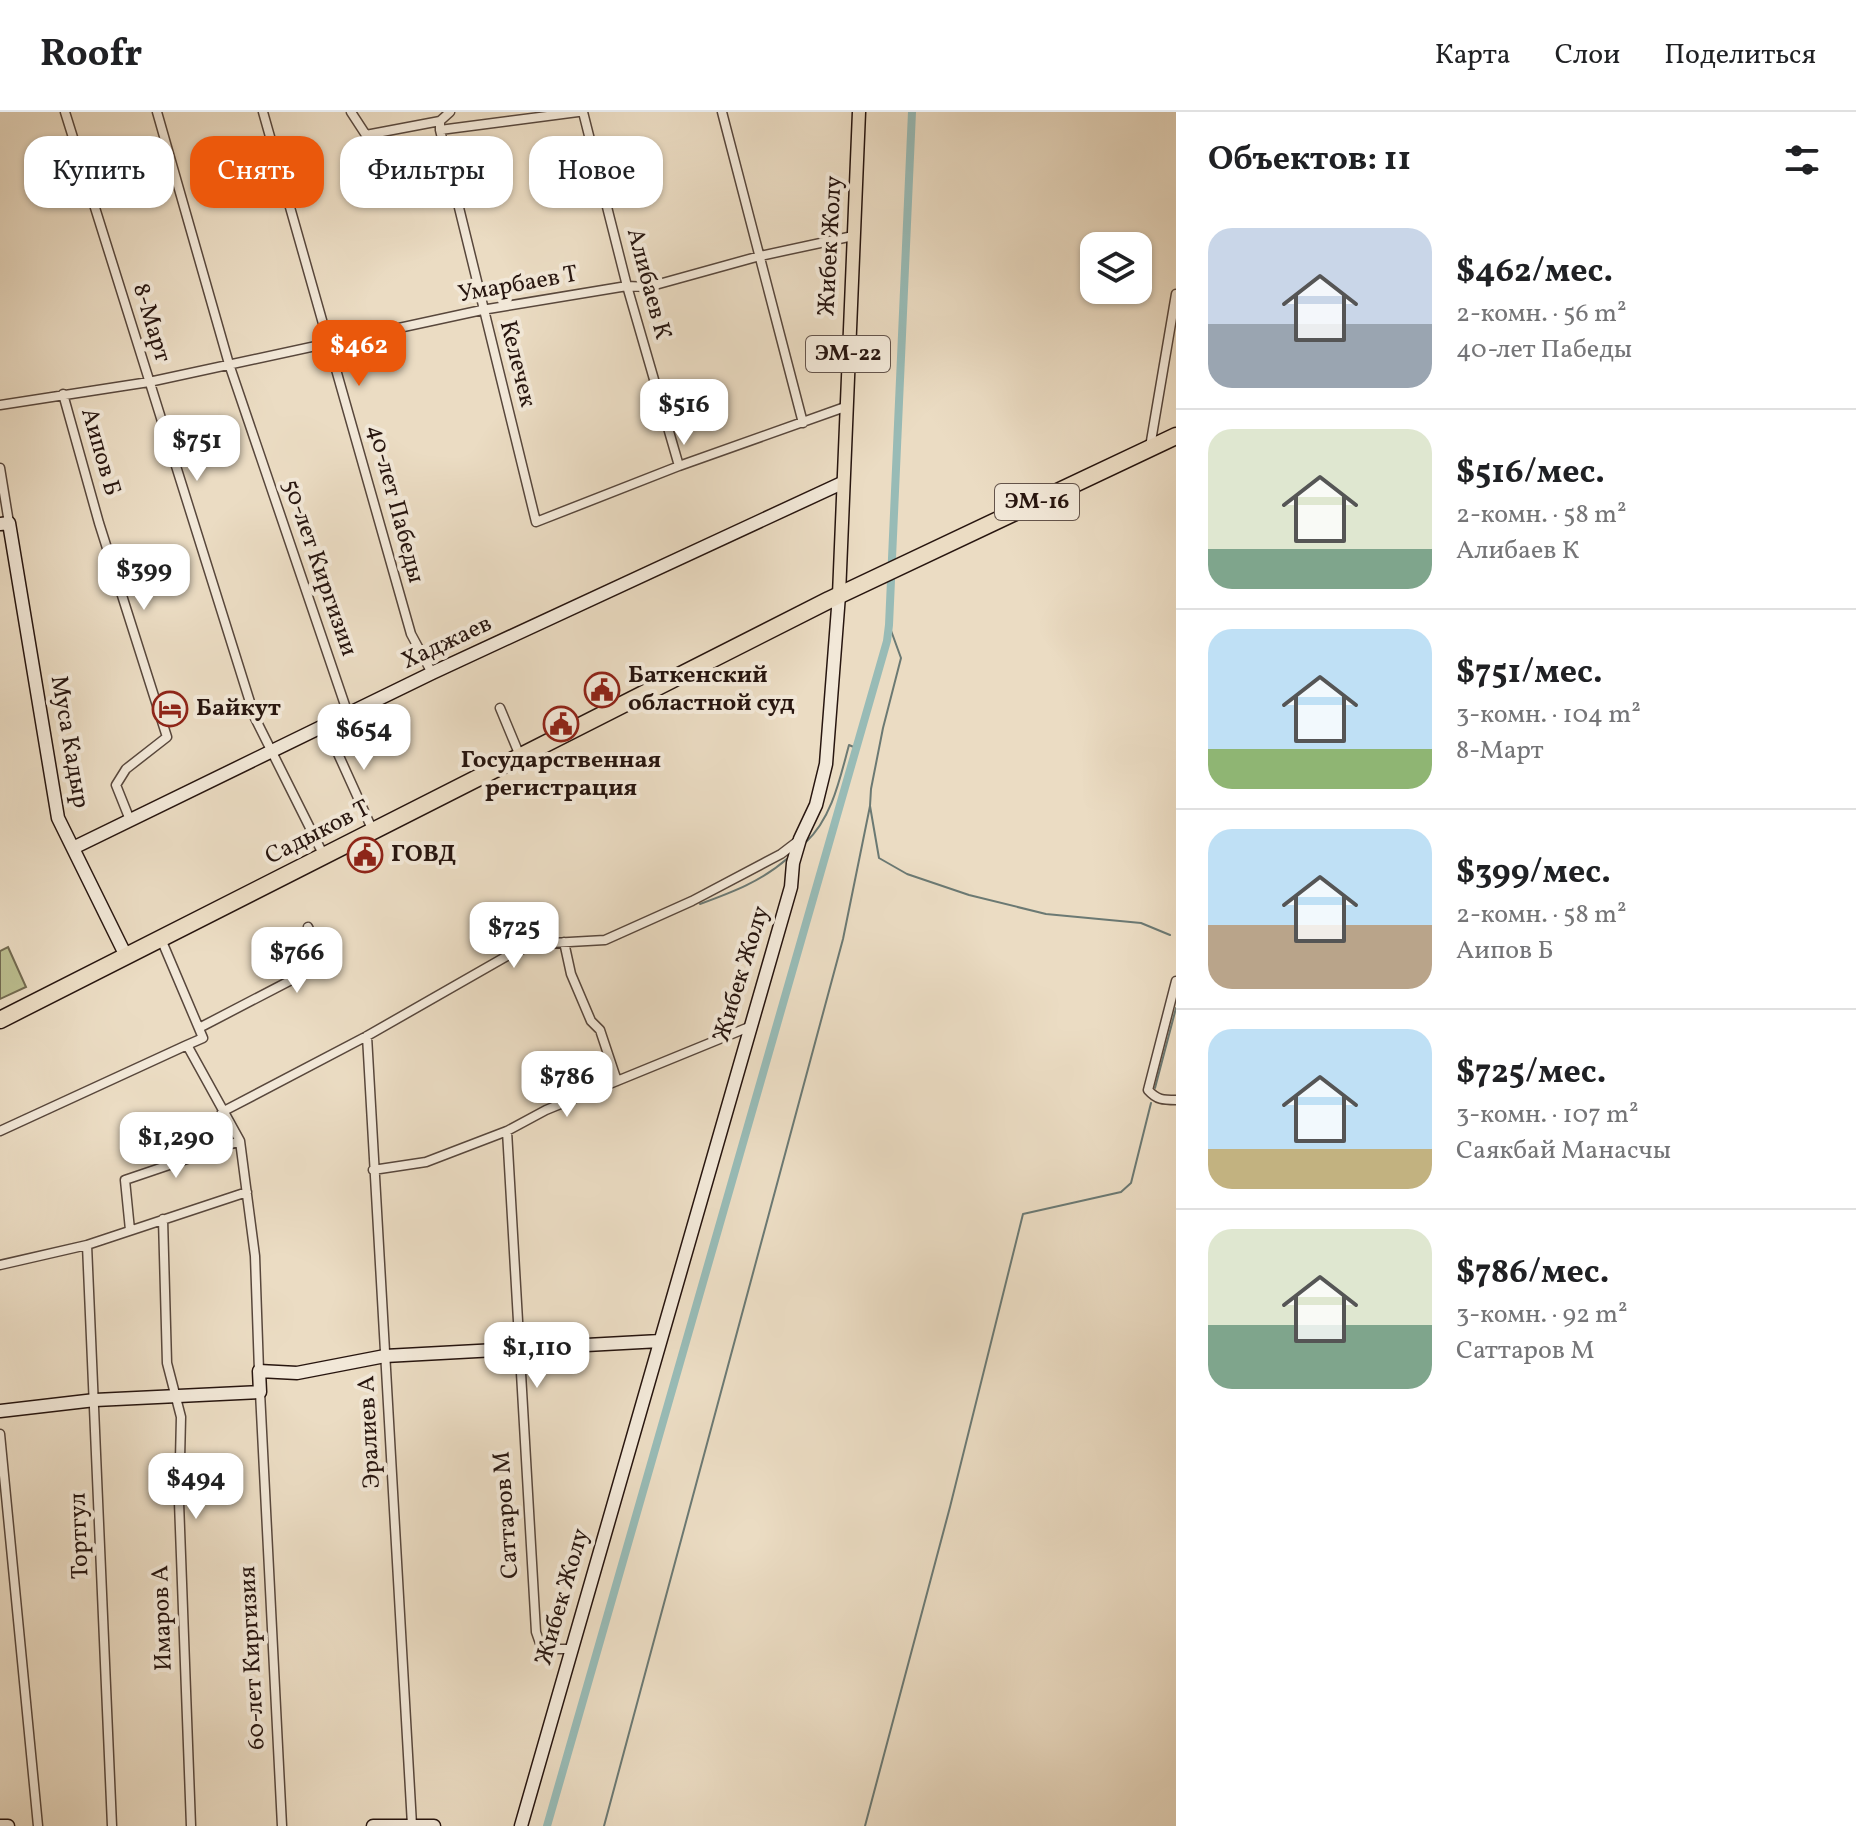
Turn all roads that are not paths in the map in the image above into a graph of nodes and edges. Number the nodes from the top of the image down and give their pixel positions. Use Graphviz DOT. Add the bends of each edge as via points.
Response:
graph roads {
  1 [pos="65,112"];
  2 [pos="157,112"];
  3 [pos="263,112"];
  4 [pos="351,112"];
  5 [pos="450,112"];
  6 [pos="580,112"];
  7 [pos="722,112"];
  8 [pos="859,112"];
  9 [pos="440,125"];
  10 [pos="853,236"];
  11 [pos="760,256"];
  12 [pos="627,286"];
  13 [pos="1176,294"];
  14 [pos="482,310"];
  15 [pos="330,342"];
  16 [pos="229,364"];
  17 [pos="149,382"];
  18 [pos="63,394"];
  19 [pos="0,405"];
  20 [pos="845,407"];
  21 [pos="803,423"];
  22 [pos="1176,436"];
  23 [pos="1149,449"];
  24 [pos="679,466"];
  25 [pos="0,468"];
  26 [pos="842,483"];
  27 [pos="5,524"];
  28 [pos="834,597"];
  29 [pos="432,673"];
  30 [pos="500,708"];
  31 [pos="348,714"];
  32 [pos="325,725"];
  33 [pos="271,752"];
  34 [pos="520,757"];
  35 [pos="130,820"];
  36 [pos="374,832"];
  37 [pos="800,839"];
  38 [pos="73,848"];
  39 [pos="324,857"];
  40 [pos="308,927"];
  41 [pos="161,939"];
  42 [pos="564,942"];
  43 [pos="126,956"];
  44 [pos="1176,981"];
  45 [pos="0,1020"];
  46 [pos="749,1027"];
  47 [pos="199,1028"];
  48 [pos="367,1036"];
  49 [pos="187,1045"];
  50 [pos="617,1081"];
  51 [pos="1176,1100"];
  52 [pos="222,1112"];
  53 [pos="0,1131"];
  54 [pos="507,1131"];
  55 [pos="240,1141"];
  56 [pos="373,1170"];
  57 [pos="247,1192"];
  58 [pos="163,1219"];
  59 [pos="130,1230"];
  60 [pos="87,1245"];
  61 [pos="0,1265"];
  62 [pos="660,1341"];
  63 [pos="519,1348"];
  64 [pos="385,1356"];
  65 [pos="259,1371"];
  66 [pos="260,1392"];
  67 [pos="175,1396"];
  68 [pos="95,1400"];
  69 [pos="0,1411"];
  70 [pos="0,1434"];
  71 [pos="570,1649"];
  72 [pos="412,1825"];
  73 [pos="0,1826"];
  74 [pos="8,1826"];
  75 [pos="38,1826"];
  76 [pos="112,1826"];
  77 [pos="191,1826"];
  78 [pos="282,1826"];
  79 [pos="373,1826"];
  80 [pos="434,1826"];
  81 [pos="521,1826"];
  1 -- 17 [label="street, 8-Март"];
  2 -- 16 [label="street, 50-лет Киргизии"];
  3 -- 15 [label="street, 40-лет Пабеды"];
  4 -- 9 [label="street" via="366,135"];
  5 -- 9 [label="street"];
  6 -- 9 [label="street"];
  6 -- 12 [label="street, Алибаев К"];
  7 -- 11 [label="street"];
  8 -- 10 [label="main road, Жибек Жолу / ЭМ-22"];
  9 -- 14 [label="street, Келечек"];
  10 -- 11 [label="street, Умарбаев Т"];
  10 -- 20 [label="main road, Жибек Жолу / ЭМ-22"];
  11 -- 12 [label="street, Умарбаев Т" via="648,287"];
  11 -- 21 [label="street"];
  12 -- 14 [label="street, Умарбаев Т"];
  12 -- 24 [label="street, Алибаев К"];
  13 -- 23 [label="street"];
  14 -- 15 [label="street, Умарбаев Т"];
  14 -- 24 [label="street, Келечек" via="536,522"];
  15 -- 16 [label="street, Умарбаев Т"];
  15 -- 29 [label="street, 40-лет Пабеды" via="411,634"];
  16 -- 17 [label="street, Умарбаев Т"];
  16 -- 31 [label="street, 50-лет Киргизии"];
  17 -- 18 [label="street, Умарбаев Т"];
  17 -- 33 [label="street, 8-Март" via="255,718"];
  18 -- 19 [label="street, Умарбаев Т"];
  18 -- 35 [label="street, Аипов Б" via="167,737 126,769 116,785"];
  20 -- 21 [label="street"];
  20 -- 26 [label="main road, Жибек Жолу / ЭМ-22"];
  21 -- 24 [label="street"];
  22 -- 23 [label="highway, ЭМ-16"];
  23 -- 28 [label="highway, ЭМ-16"];
  25 -- 27 [label="street"];
  26 -- 28 [label="main road, Жибек Жолу / ЭМ-22"];
  26 -- 29 [label="street, Хаджаев"];
  27 -- 38 [label="street, Муса Кадыр" via="58,818"];
  28 -- 34 [label="highway, Садыков Т / ЭМ-16"];
  28 -- 37 [label="street, Жибек Жолу" via="826,764"];
  29 -- 31 [label="street, Хаджаев"];
  30 -- 34 [label="street"];
  31 -- 32 [label="street, Хаджаев"];
  32 -- 33 [label="street, Хаджаев"];
  32 -- 36 [label="street"];
  33 -- 35 [label="street, Хаджаев"];
  33 -- 39 [label="street, 8-Март"];
  34 -- 36 [label="highway, Садыков Т / ЭМ-16"];
  35 -- 38 [label="street, Хаджаев"];
  36 -- 39 [label="highway, Садыков Т / ЭМ-16"];
  37 -- 42 [label="street" via="692,901 605,940"];
  37 -- 46 [label="street, Жибек Жолу"];
  38 -- 43 [label="street, Муса Кадыр"];
  39 -- 41 [label="highway, Садыков Т / ЭМ-16"];
  40 -- 47 [label="street" via="324,963"];
  41 -- 43 [label="highway, Садыков Т / ЭМ-16"];
  41 -- 47 [label="street"];
  42 -- 48 [label="street" via="534,944 507,956"];
  42 -- 50 [label="street" via="571,974 600,1030"];
  43 -- 45 [label="highway, Садыков Т / ЭМ-16"];
  44 -- 51 [label="street" via="1148,1090 1162,1100"];
  46 -- 50 [label="street"];
  46 -- 62 [label="street, Жибек Жолу"];
  47 -- 49 [label="street" via="203,1038"];
  48 -- 52 [label="street"];
  48 -- 56 [label="street, Эралиев А"];
  49 -- 52 [label="street"];
  49 -- 53 [label="street"];
  50 -- 54 [label="street"];
  52 -- 55 [label="street"];
  54 -- 56 [label="street" via="426,1162"];
  54 -- 63 [label="street, Саттаров М"];
  55 -- 57 [label="street"];
  55 -- 59 [label="street" via="125,1180"];
  56 -- 64 [label="street, Эралиев А"];
  57 -- 58 [label="street"];
  57 -- 65 [label="street"];
  58 -- 59 [label="street"];
  58 -- 67 [label="street, Имаров А" via="167,1363"];
  59 -- 60 [label="street"];
  60 -- 61 [label="street"];
  60 -- 68 [label="street, Тортгул"];
  62 -- 63 [label="street"];
  62 -- 71 [label="street, Жибек Жолу"];
  63 -- 64 [label="street"];
  63 -- 71 [label="street, Саттаров М" via="536,1632 542,1649"];
  64 -- 65 [label="street" via="297,1373"];
  64 -- 72 [label="street, Эралиев А"];
  65 -- 66 [label="street"];
  66 -- 67 [label="street"];
  66 -- 78 [label="street, 60-лет Киргизия"];
  67 -- 68 [label="street"];
  67 -- 77 [label="street, Имаров А" via="181,1417 179,1502"];
  68 -- 69 [label="street"];
  68 -- 76 [label="street, Тортгул"];
  70 -- 75 [label="street"];
  71 -- 81 [label="street, Жибек Жолу"];
  72 -- 79 [label="street"];
  72 -- 80 [label="street"];
  73 -- 74 [label="street"];
}
